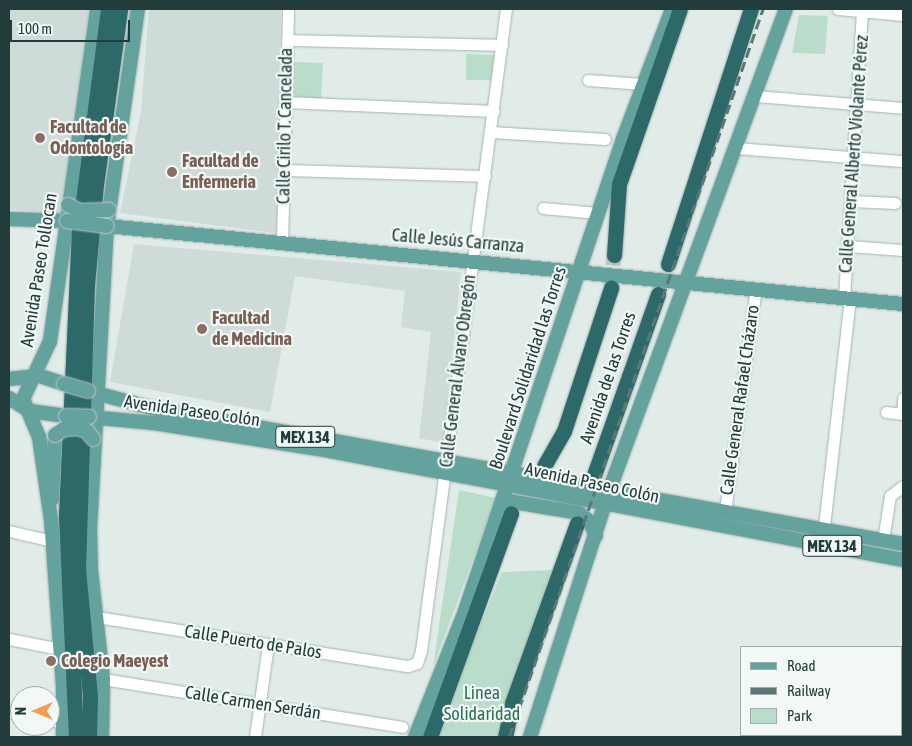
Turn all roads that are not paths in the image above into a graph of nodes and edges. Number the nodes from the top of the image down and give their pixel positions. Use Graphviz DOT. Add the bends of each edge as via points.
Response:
graph roads {
  1 [pos="97,9"];
  2 [pos="108,9"];
  3 [pos="120,9"];
  4 [pos="138,9"];
  5 [pos="288,9"];
  6 [pos="506,9"];
  7 [pos="672,9"];
  8 [pos="680,9"];
  9 [pos="751,9"];
  10 [pos="786,9"];
  11 [pos="838,9"];
  12 [pos="862,10"];
  13 [pos="903,15"];
  14 [pos="287,40"];
  15 [pos="502,45"];
  16 [pos="588,80"];
  17 [pos="643,84"];
  18 [pos="755,96"];
  19 [pos="285,102"];
  20 [pos="858,105"];
  21 [pos="903,108"];
  22 [pos="494,111"];
  23 [pos="491,132"];
  24 [pos="605,140"];
  25 [pos="736,148"];
  26 [pos="854,159"];
  27 [pos="903,162"];
  28 [pos="284,170"];
  29 [pos="484,176"];
  30 [pos="851,201"];
  31 [pos="895,203"];
  32 [pos="68,205"];
  33 [pos="543,208"];
  34 [pos="109,210"];
  35 [pos="598,213"];
  36 [pos="9,219"];
  37 [pos="67,221"];
  38 [pos="107,226"];
  39 [pos="282,243"];
  40 [pos="848,246"];
  41 [pos="903,250"];
  42 [pos="614,255"];
  43 [pos="472,260"];
  44 [pos="668,264"];
  45 [pos="580,272"];
  46 [pos="687,282"];
  47 [pos="610,288"];
  48 [pos="756,289"];
  49 [pos="658,294"];
  50 [pos="847,299"];
  51 [pos="903,304"];
  52 [pos="33,377"];
  53 [pos="9,379"];
  54 [pos="93,392"];
  55 [pos="9,398"];
  56 [pos="903,398"];
  57 [pos="25,409"];
  58 [pos="886,412"];
  59 [pos="902,414"];
  60 [pos="93,417"];
  61 [pos="330,446"];
  62 [pos="544,466"];
  63 [pos="445,467"];
  64 [pos="594,475"];
  65 [pos="511,479"];
  66 [pos="903,486"];
  67 [pos="609,491"];
  68 [pos="503,500"];
  69 [pos="604,505"];
  70 [pos="725,511"];
  71 [pos="511,513"];
  72 [pos="764,518"];
  73 [pos="51,520"];
  74 [pos="577,523"];
  75 [pos="90,528"];
  76 [pos="824,529"];
  77 [pos="9,531"];
  78 [pos="761,535"];
  79 [pos="596,536"];
  80 [pos="883,540"];
  81 [pos="52,541"];
  82 [pos="822,544"];
  83 [pos="903,544"];
  84 [pos="903,560"];
  85 [pos="97,617"];
  86 [pos="9,639"];
  87 [pos="268,645"];
  88 [pos="60,649"];
  89 [pos="408,666"];
  90 [pos="103,679"];
  91 [pos="260,704"];
  92 [pos="402,727"];
  93 [pos="64,730"];
  94 [pos="76,737"];
  95 [pos="89,737"];
  96 [pos="102,737"];
  97 [pos="255,737"];
  98 [pos="415,737"];
  99 [pos="430,737"];
  100 [pos="505,737"];
  101 [pos="530,737"];
  1 -- 32 [label="main road, Avenida Paseo Tollocan"];
  2 -- 94 [label="highway, Avenida Paseo Tollocan" via="79,232 66,515"];
  3 -- 95 [label="highway" via="96,185 87,285 78,570 90,696"];
  4 -- 34 [label="main road"];
  5 -- 14 [label="street, Calle Cirilo T. Cancelada"];
  6 -- 15 [label="street, Calle General Álvaro Obregón"];
  7 -- 17 [label="main road, Boulevard Solidaridad las Torres"];
  8 -- 42 [label="highway" via="619,184"];
  9 -- 44 [label="highway"];
  10 -- 18 [label="main road"];
  11 -- 12 [label="street"];
  12 -- 13 [label="street"];
  12 -- 20 [label="street, Calle General Alberto Violante Pérez"];
  14 -- 15 [label="street"];
  14 -- 19 [label="street, Calle Cirilo T. Cancelada"];
  15 -- 22 [label="street, Calle General Álvaro Obregón"];
  16 -- 17 [label="street"];
  17 -- 35 [label="main road, Boulevard Solidaridad las Torres"];
  18 -- 20 [label="street"];
  18 -- 25 [label="main road"];
  19 -- 22 [label="street"];
  19 -- 28 [label="street, Calle Cirilo T. Cancelada"];
  20 -- 21 [label="street"];
  20 -- 26 [label="street, Calle General Alberto Violante Pérez"];
  22 -- 23 [label="street, Calle General Álvaro Obregón"];
  23 -- 24 [label="street"];
  23 -- 29 [label="street, Calle General Álvaro Obregón"];
  25 -- 26 [label="street"];
  25 -- 46 [label="main road"];
  26 -- 27 [label="street"];
  26 -- 30 [label="street, Calle General Alberto Violante Pérez"];
  28 -- 29 [label="street"];
  28 -- 39 [label="street, Calle Cirilo T. Cancelada"];
  29 -- 43 [label="street, Calle General Álvaro Obregón"];
  30 -- 31 [label="street"];
  30 -- 40 [label="street, Calle General Alberto Violante Pérez"];
  32 -- 34 [label="main road, bridge" via="80,212"];
  32 -- 37 [label="main road, Avenida Paseo Tollocan"];
  33 -- 35 [label="street"];
  34 -- 38 [label="main road"];
  35 -- 45 [label="main road, Boulevard Solidaridad las Torres"];
  36 -- 37 [label="main road, Calle Jesús Carranza"];
  37 -- 38 [label="main road, Calle Jesús Carranza, bridge"];
  37 -- 52 [label="main road, Avenida Paseo Tollocan" via="50,341 45,358"];
  38 -- 39 [label="main road, Calle Jesús Carranza"];
  38 -- 54 [label="main road"];
  39 -- 43 [label="main road, Calle Jesús Carranza"];
  40 -- 41 [label="street"];
  40 -- 50 [label="street, Calle General Alberto Violante Pérez"];
  43 -- 45 [label="main road, Calle Jesús Carranza"];
  43 -- 63 [label="street, Calle General Álvaro Obregón"];
  45 -- 46 [label="main road, Calle Jesús Carranza"];
  45 -- 65 [label="main road, Boulevard Solidaridad las Torres"];
  46 -- 48 [label="main road, Calle Jesús Carranza"];
  46 -- 67 [label="main road"];
  47 -- 62 [label="highway, Avenida de las Torres" via="564,431"];
  48 -- 50 [label="main road, Calle Jesús Carranza"];
  48 -- 70 [label="street, Calle General Rafael Cházaro"];
  49 -- 64 [label="highway, Avenida de las Torres"];
  50 -- 51 [label="main road, Calle Jesús Carranza"];
  50 -- 76 [label="street, Calle General Alberto Violante Pérez"];
  52 -- 53 [label="main road, Avenida Paseo Colón"];
  52 -- 54 [label="main road, Avenida Paseo Colón, bridge"];
  52 -- 57 [label="main road, Avenida Paseo Tollocan" via="24,393"];
  54 -- 60 [label="main road"];
  54 -- 61 [label="main road, Avenida Paseo Colón / MEX 134"];
  55 -- 57 [label="main road, Avenida Paseo Colón"];
  56 -- 59 [label="street"];
  57 -- 60 [label="main road, Avenida Paseo Colón, bridge"];
  57 -- 73 [label="main road" via="39,438"];
  58 -- 59 [label="street"];
  60 -- 61 [label="main road, Avenida Paseo Colón / MEX 134"];
  60 -- 75 [label="main road"];
  61 -- 63 [label="main road, Avenida Paseo Colón / MEX 134"];
  63 -- 65 [label="main road, Avenida Paseo Colón / MEX 134"];
  63 -- 89 [label="street, Calle General Álvaro Obregón" via="420,658 414,666"];
  65 -- 67 [label="main road, Avenida Paseo Colón / MEX 134"];
  65 -- 68 [label="main road, Boulevard Solidaridad las Torres"];
  65 -- 69 [label="main road, Avenida Paseo Colón / MEX 134"];
  66 -- 80 [label="street" via="890,496"];
  67 -- 69 [label="main road"];
  67 -- 70 [label="main road, Avenida Paseo Colón / MEX 134"];
  68 -- 79 [label="main road" via="573,511 590,522"];
  68 -- 98 [label="main road, Boulevard Solidaridad las Torres" via="464,614"];
  69 -- 78 [label="main road, Avenida Paseo Colón / MEX 134"];
  69 -- 79 [label="main road"];
  70 -- 72 [label="main road, Avenida Paseo Colón / MEX 134"];
  71 -- 99 [label="highway"];
  72 -- 76 [label="main road, Avenida Paseo Colón / MEX 134"];
  72 -- 78 [label="main road"];
  73 -- 75 [label="main road, bridge" via="55,435 64,428 78,428 87,431 93,439 87,508"];
  73 -- 81 [label="main road"];
  74 -- 100 [label="highway" via="512,703"];
  75 -- 85 [label="main road"];
  76 -- 80 [label="main road, Avenida Paseo Colón / MEX 134"];
  76 -- 82 [label="street, Calle General Alberto Violante Pérez"];
  77 -- 81 [label="street"];
  78 -- 82 [label="main road, Avenida Paseo Colón / MEX 134"];
  79 -- 101 [label="main road"];
  80 -- 83 [label="main road, Avenida Paseo Colón / MEX 134"];
  81 -- 88 [label="main road"];
  82 -- 84 [label="main road, Avenida Paseo Colón / MEX 134"];
  85 -- 87 [label="street, Calle Puerto de Palos"];
  85 -- 90 [label="main road"];
  86 -- 88 [label="street"];
  87 -- 89 [label="street, Calle Puerto de Palos"];
  87 -- 91 [label="street"];
  88 -- 93 [label="main road"];
  90 -- 91 [label="street, Calle Carmen Serdán"];
  90 -- 96 [label="main road"];
  91 -- 92 [label="street, Calle Carmen Serdán"];
  91 -- 97 [label="street"];
}
